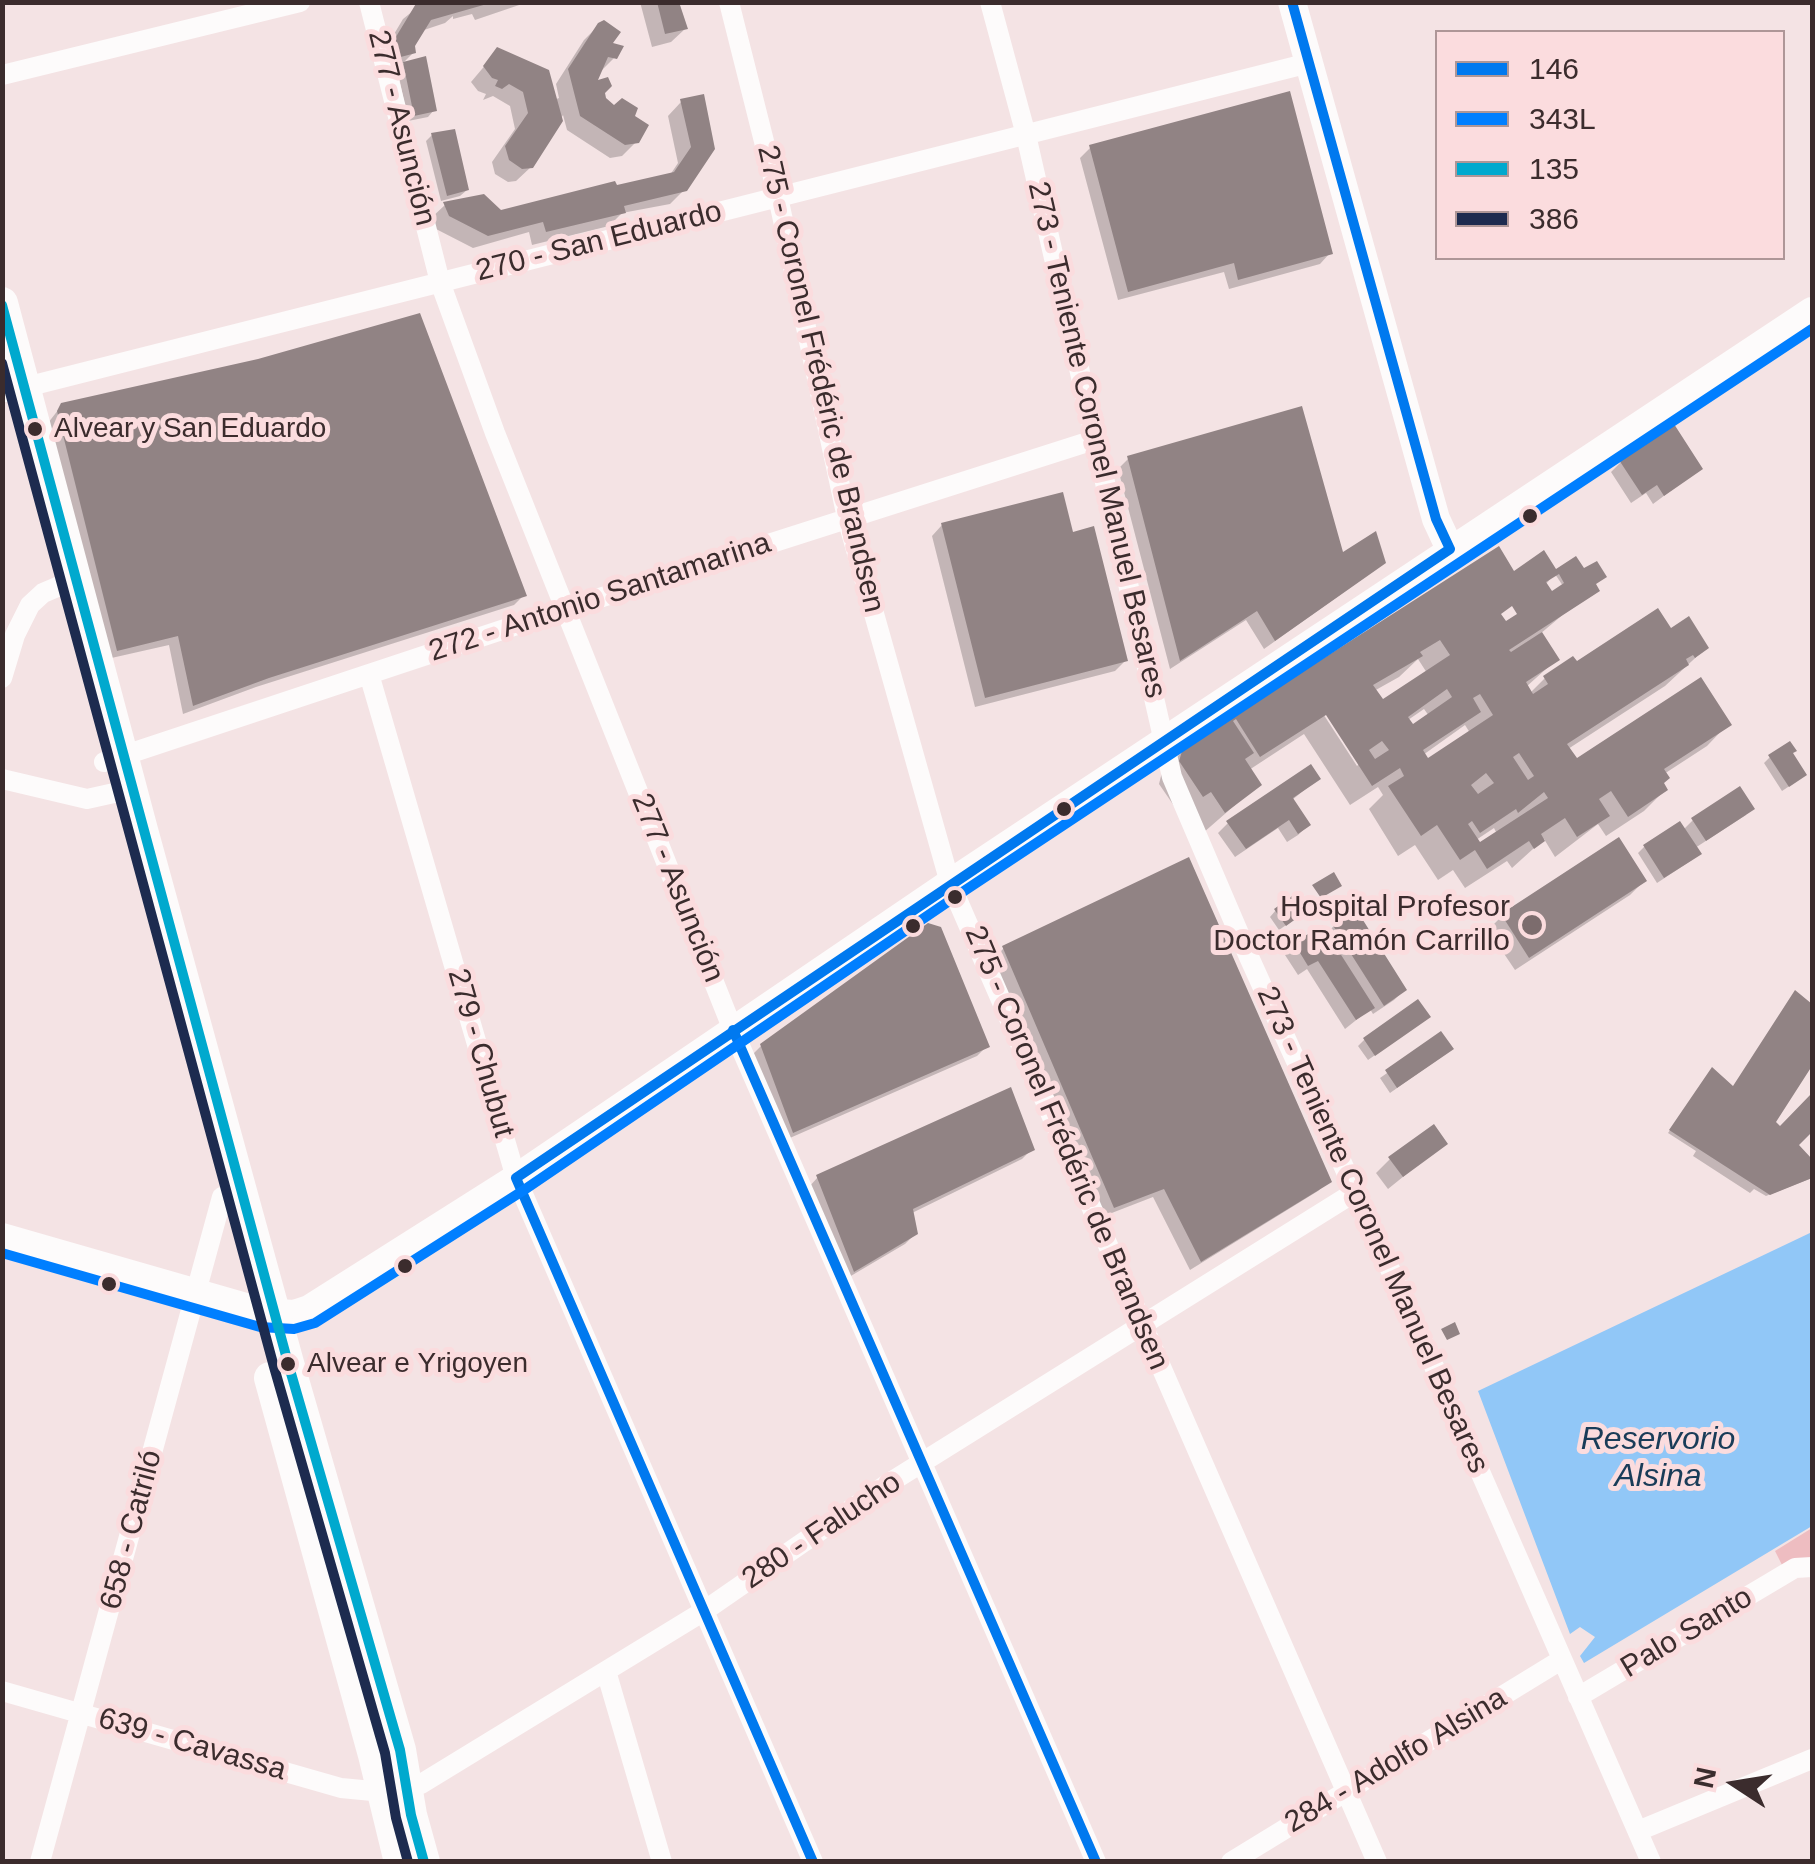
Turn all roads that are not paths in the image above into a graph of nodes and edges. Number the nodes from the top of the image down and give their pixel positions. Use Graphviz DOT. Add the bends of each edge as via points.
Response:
graph roads {
  1 [pos="300,2"];
  2 [pos="369,2"];
  3 [pos="729,2"];
  4 [pos="990,2"];
  5 [pos="1292,2"];
  6 [pos="1309,64"];
  7 [pos="2,76"];
  8 [pos="1026,135"];
  9 [pos="778,198"];
  10 [pos="440,282"];
  11 [pos="2,303"];
  12 [pos="1812,311"];
  13 [pos="11,385"];
  14 [pos="1096,438"];
  15 [pos="847,518"];
  16 [pos="1450,550"];
  17 [pos="66,583"];
  18 [pos="565,608"];
  19 [pos="369,674"];
  20 [pos="2,678"];
  21 [pos="1164,741"];
  22 [pos="113,759"];
  23 [pos="2,779"];
  24 [pos="122,792"];
  25 [pos="950,883"];
  26 [pos="733,1030"];
  27 [pos="516,1178"];
  28 [pos="1355,1192"];
  29 [pos="222,1198"];
  30 [pos="2,1236"];
  31 [pos="197,1293"];
  32 [pos="263,1312"];
  33 [pos="1143,1327"];
  34 [pos="925,1464"];
  35 [pos="1804,1567"];
  36 [pos="704,1611"];
  37 [pos="1561,1660"];
  38 [pos="606,1671"];
  39 [pos="2,1691"];
  40 [pos="1578,1697"];
  41 [pos="81,1712"];
  42 [pos="1812,1759"];
  43 [pos="394,1790"];
  44 [pos="1346,1792"];
  45 [pos="1638,1831"];
  46 [pos="40,1862"];
  47 [pos="400,1862"];
  48 [pos="424,1862"];
  49 [pos="662,1862"];
  50 [pos="813,1862"];
  51 [pos="1096,1862"];
  52 [pos="1231,1862"];
  53 [pos="1376,1862"];
  54 [pos="1651,1862"];
  1 -- 7 [label="street"];
  2 -- 10 [label="street, 277 - Asunción"];
  3 -- 9 [label="street, 275 - Coronel Frédéric de Brandsen"];
  4 -- 8 [label="street, 273 - Teniente Coronel Manuel Besares"];
  5 -- 6 [label="street"];
  6 -- 8 [label="street, 270 - San Eduardo"];
  6 -- 16 [label="street"];
  8 -- 9 [label="street, 270 - San Eduardo"];
  8 -- 14 [label="street, 273 - Teniente Coronel Manuel Besares"];
  9 -- 10 [label="street, 270 - San Eduardo"];
  9 -- 15 [label="street, 275 - Coronel Frédéric de Brandsen"];
  10 -- 13 [label="street, 270 - San Eduardo"];
  10 -- 18 [label="street, 277 - Asunción"];
  11 -- 13 [label="main road"];
  12 -- 16 [label="street"];
  13 -- 17 [label="main road"];
  14 -- 15 [label="street, 272 - Antonio Santamarina"];
  14 -- 21 [label="street, 273 - Teniente Coronel Manuel Besares"];
  15 -- 18 [label="street, 272 - Antonio Santamarina"];
  15 -- 25 [label="street, 275 - Coronel Frédéric de Brandsen"];
  16 -- 21 [label="street"];
  17 -- 20 [label="street" via="30,605"];
  17 -- 22 [label="main road"];
  18 -- 19 [label="street, 272 - Antonio Santamarina"];
  18 -- 26 [label="street, 277 - Asunción"];
  19 -- 22 [label="street, 272 - Antonio Santamarina"];
  19 -- 27 [label="street, 279 - Chubut"];
  21 -- 25 [label="street"];
  21 -- 28 [label="street, 273 - Teniente Coronel Manuel Besares" via="1172,777"];
  22 -- 24 [label="main road"];
  23 -- 24 [label="street" via="87,799"];
  24 -- 29 [label="main road"];
  24 -- 32 [label="main road"];
  25 -- 26 [label="street"];
  25 -- 33 [label="street, 275 - Coronel Frédéric de Brandsen"];
  26 -- 27 [label="street"];
  26 -- 34 [label="street, 277 - Asunción"];
  27 -- 32 [label="street" via="309,1310"];
  27 -- 36 [label="street, 279 - Chubut"];
  28 -- 33 [label="street, 280 - Falucho"];
  28 -- 37 [label="street, 273 - Teniente Coronel Manuel Besares"];
  29 -- 31 [label="street, 658 - Catriló"];
  29 -- 32 [label="main road"];
  30 -- 31 [label="street"];
  31 -- 32 [label="street"];
  31 -- 41 [label="street, 658 - Catriló"];
  32 -- 43 [label="main road"];
  33 -- 34 [label="street, 280 - Falucho"];
  33 -- 44 [label="street, 275 - Coronel Frédéric de Brandsen"];
  34 -- 36 [label="street, 280 - Falucho"];
  34 -- 51 [label="street, 277 - Asunción"];
  35 -- 40 [label="street, Palo Santo"];
  36 -- 38 [label="street, 280 - Falucho"];
  36 -- 50 [label="street, 279 - Chubut"];
  37 -- 40 [label="street, 273 - Teniente Coronel Manuel Besares"];
  37 -- 44 [label="street, 284 - Adolfo Alsina"];
  38 -- 43 [label="street, 280 - Falucho" via="437,1777"];
  38 -- 49 [label="street"];
  39 -- 41 [label="street, 639 - Cavassa"];
  40 -- 45 [label="street, 273 - Teniente Coronel Manuel Besares"];
  41 -- 43 [label="street, 639 - Cavassa" via="341,1788"];
  41 -- 46 [label="street, 658 - Catriló"];
  42 -- 45 [label="street"];
  43 -- 47 [label="main road"];
  43 -- 48 [label="main road"];
  44 -- 52 [label="street, 284 - Adolfo Alsina"];
  44 -- 53 [label="street, 275 - Coronel Frédéric de Brandsen"];
  45 -- 54 [label="street, 273 - Teniente Coronel Manuel Besares"];
}
